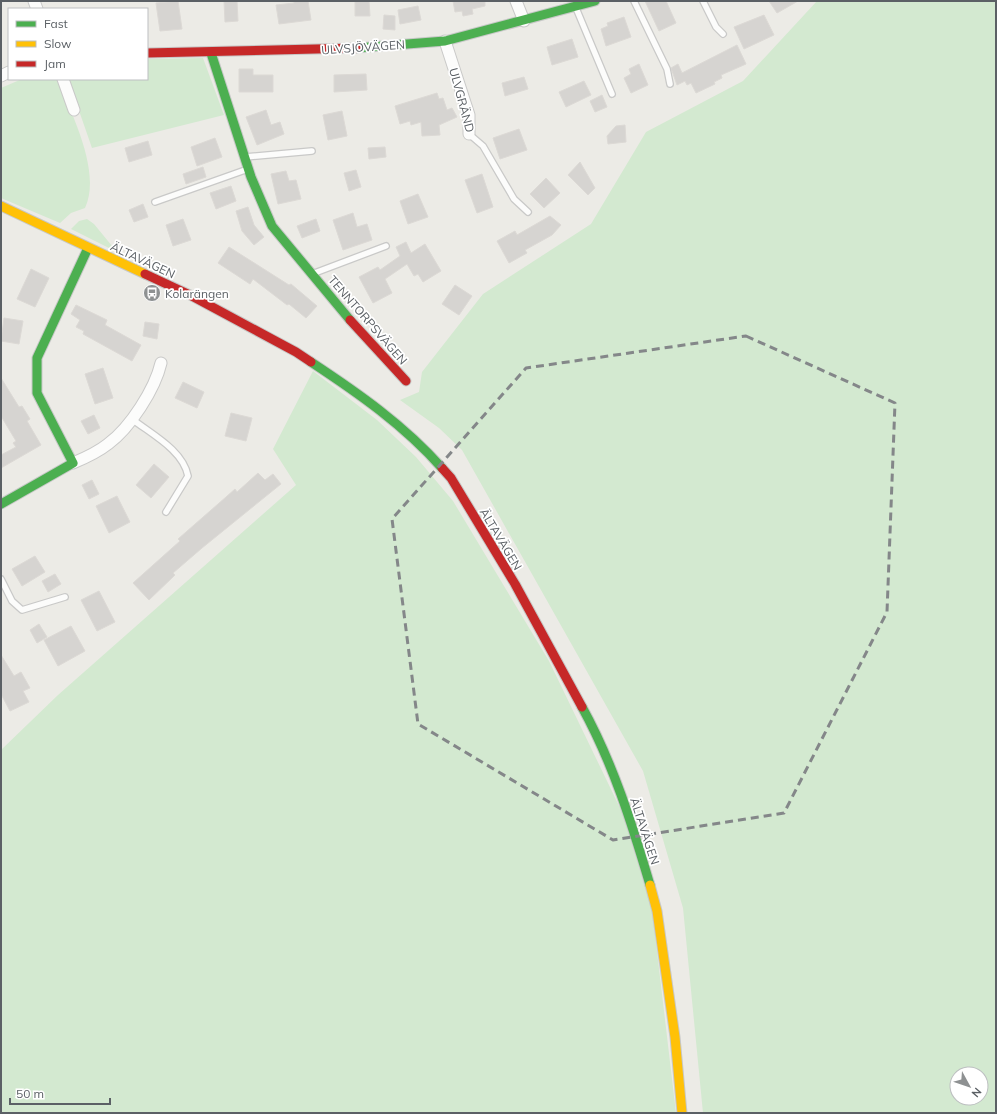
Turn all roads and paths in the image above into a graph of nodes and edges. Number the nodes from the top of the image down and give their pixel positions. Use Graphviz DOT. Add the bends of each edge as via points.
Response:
graph roads {
  1 [pos="516,1"];
  2 [pos="595,1"];
  3 [pos="634,1"];
  4 [pos="703,1"];
  5 [pos="576,8"];
  6 [pos="524,21"];
  7 [pos="723,34"];
  8 [pos="445,41"];
  9 [pos="148,53"];
  10 [pos="212,53"];
  11 [pos="63,80"];
  12 [pos="670,84"];
  13 [pos="612,94"];
  14 [pos="74,110"];
  15 [pos="469,134"];
  16 [pos="312,151"];
  17 [pos="244,157"];
  18 [pos="248,169"];
  19 [pos="156,202"];
  20 [pos="1,206"];
  21 [pos="528,212"];
  22 [pos="386,246"];
  23 [pos="88,248"];
  24 [pos="312,274"];
  25 [pos="162,363"];
  26 [pos="406,381"];
  27 [pos="132,419"];
  28 [pos="73,463"];
  29 [pos="1,504"];
  30 [pos="166,512"];
  31 [pos="1,579"];
  32 [pos="65,597"];
  33 [pos="682,1113"];
  1 -- 6 [label="street"];
  2 -- 5 [label="main road, ULVSJÖVÄGEN"];
  3 -- 12 [label="lane" via="667,69"];
  4 -- 7 [label="lane" via="716,27"];
  5 -- 6 [label="main road, ULVSJÖVÄGEN"];
  5 -- 13 [label="lane"];
  6 -- 8 [label="main road, ULVSJÖVÄGEN"];
  8 -- 10 [label="main road, ULVSJÖVÄGEN" via="340,50"];
  8 -- 15 [label="street, ULVGRÄND" via="469,115"];
  9 -- 10 [label="main road, ULVSJÖVÄGEN"];
  10 -- 17 [label="main road, TENNTORPSVÄGEN"];
  11 -- 14 [label="street"];
  15 -- 21 [label="lane, ULVGRÄND" via="483,146 514,199"];
  16 -- 17 [label="lane"];
  17 -- 18 [label="main road, TENNTORPSVÄGEN"];
  18 -- 19 [label="lane"];
  18 -- 24 [label="main road, TENNTORPSVÄGEN" via="272,226"];
  20 -- 23 [label="main road, ÄLTAVÄGEN"];
  22 -- 24 [label="lane, TENNTORPSVÄGEN"];
  23 -- 28 [label="main road" via="37,358 37,393"];
  23 -- 33 [label="main road, ÄLTAVÄGEN" via="190,295 296,352 368,400 420,445 451,478 515,584 588,718 622,795 657,911 675,1037"];
  24 -- 26 [label="main road, TENNTORPSVÄGEN" via="362,334"];
  25 -- 27 [label="street" via="158,377"];
  27 -- 28 [label="street" via="108,444"];
  27 -- 30 [label="lane" via="177,454 186,466 188,476"];
  28 -- 29 [label="main road"];
  31 -- 32 [label="lane" via="12,601 22,610"];
}
